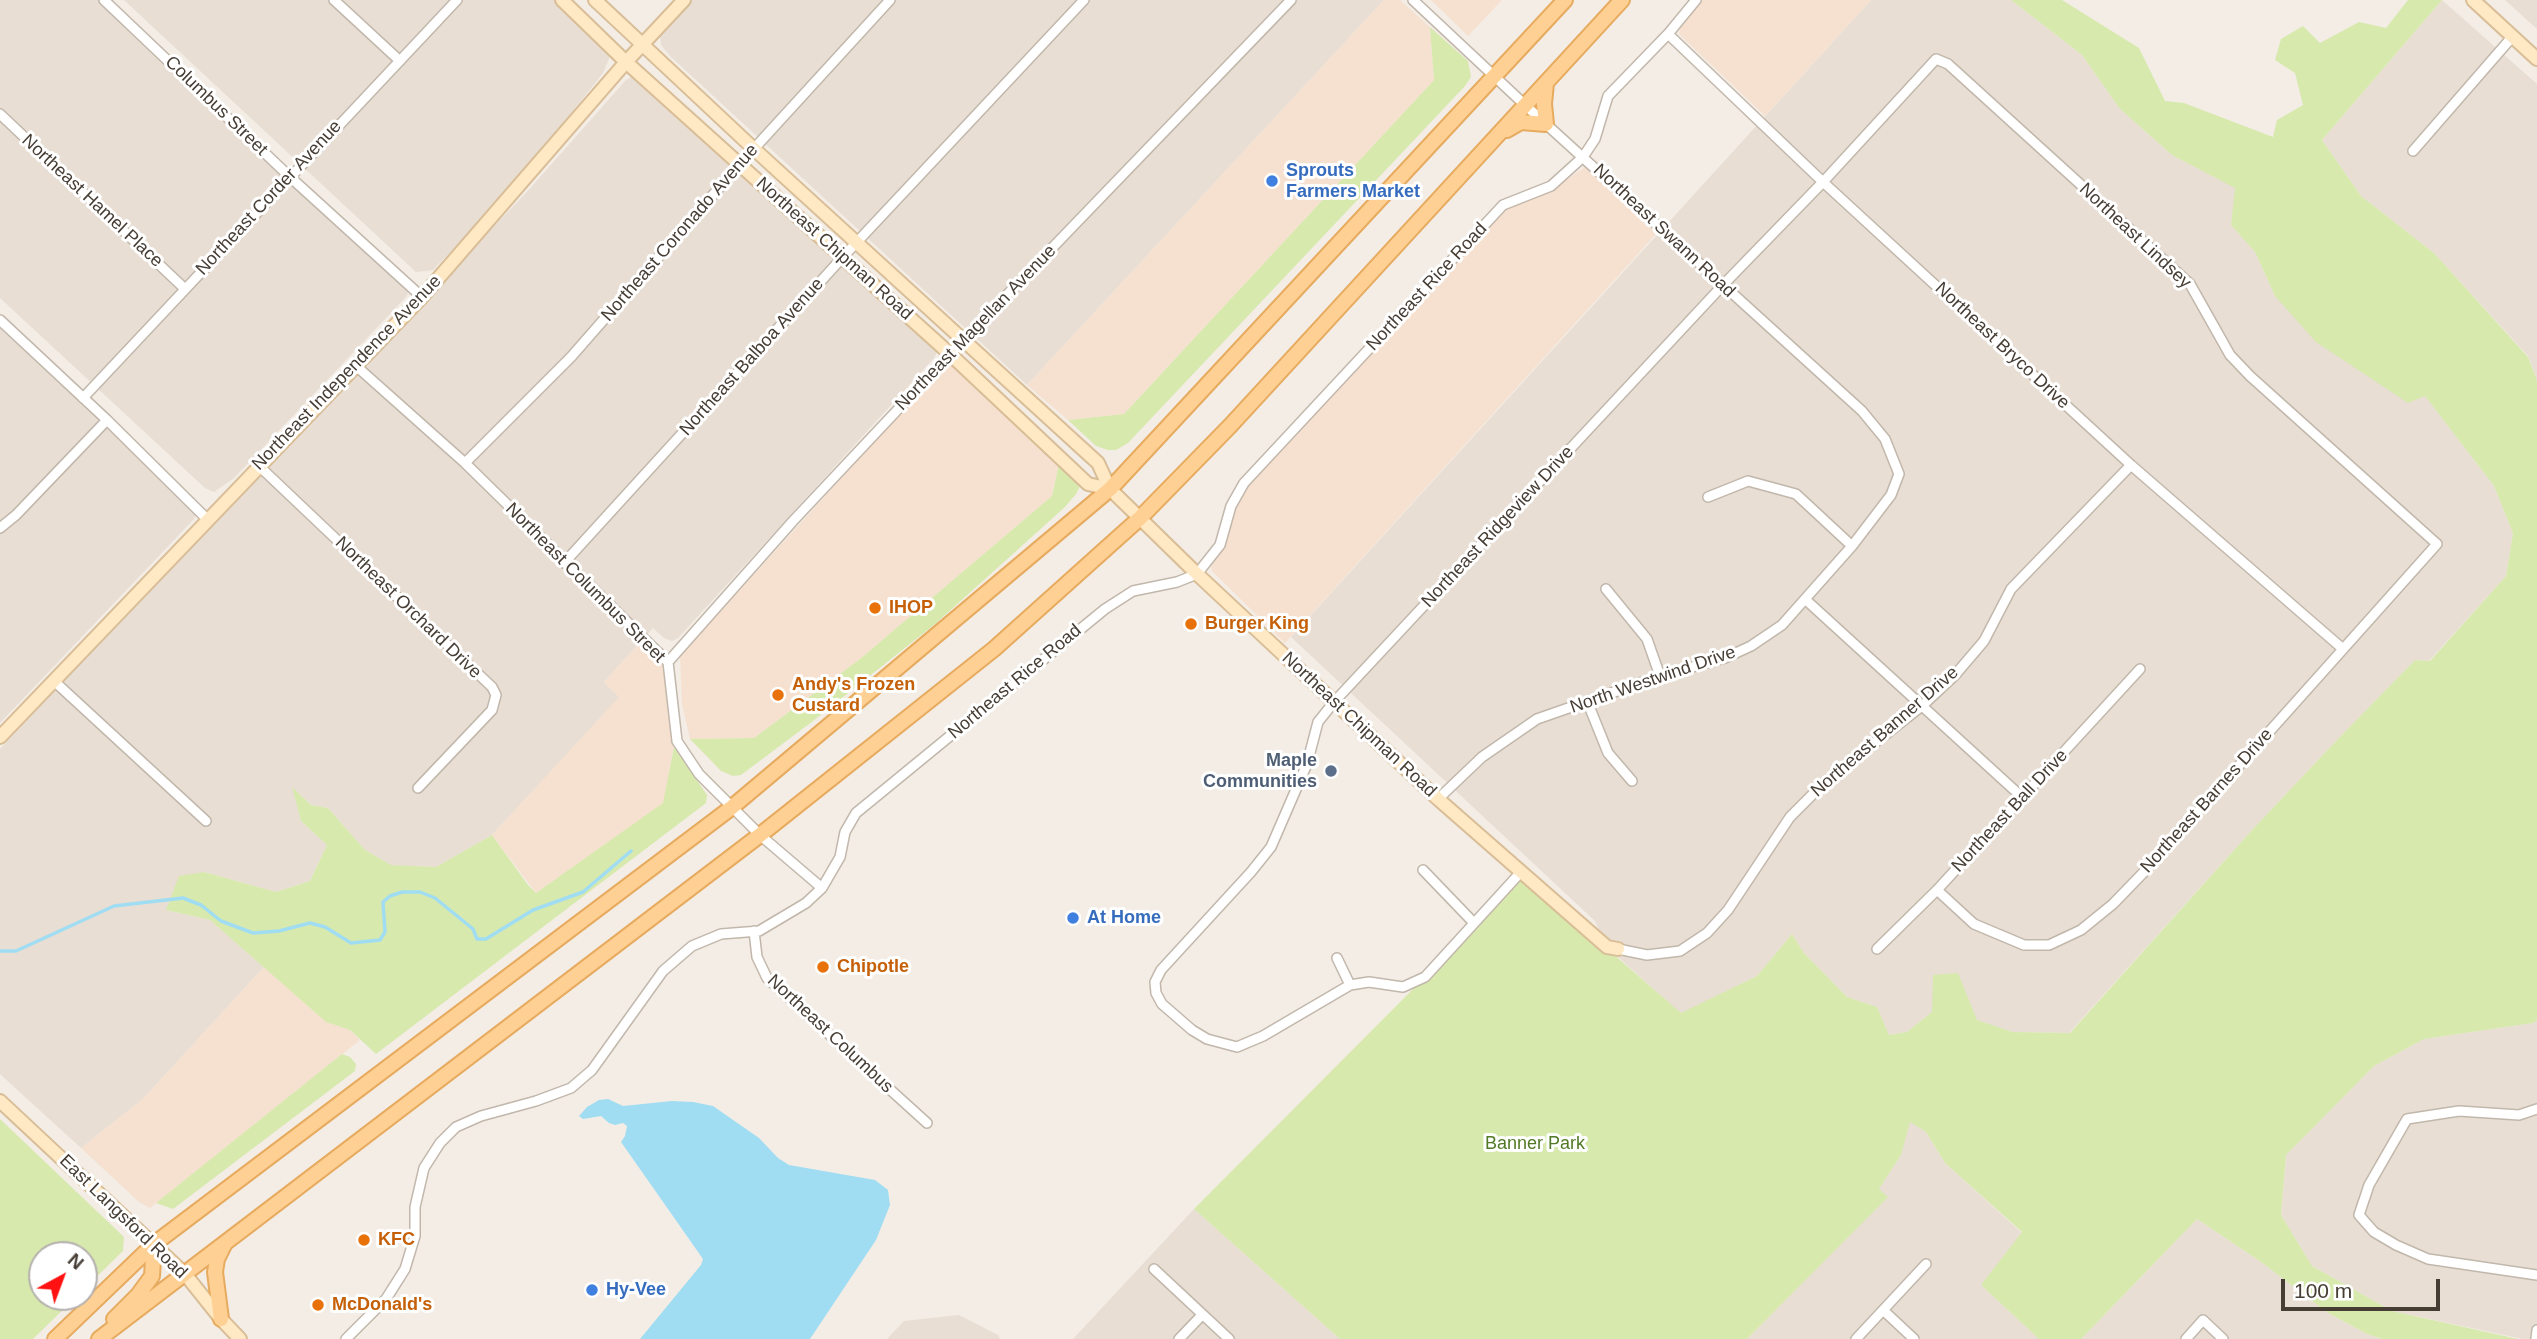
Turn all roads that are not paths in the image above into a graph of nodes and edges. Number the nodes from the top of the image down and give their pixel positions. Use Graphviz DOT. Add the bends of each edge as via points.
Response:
graph roads {
  1 [pos="104,0"];
  2 [pos="334,0"];
  3 [pos="457,0"];
  4 [pos="562,0"];
  5 [pos="595,0"];
  6 [pos="684,0"];
  7 [pos="890,0"];
  8 [pos="1084,0"];
  9 [pos="1291,0"];
  10 [pos="1413,0"];
  11 [pos="1565,0"];
  12 [pos="1622,0"];
  13 [pos="1696,0"];
  14 [pos="2473,0"];
  15 [pos="1668,34"];
  16 [pos="2513,36"];
  17 [pos="643,44"];
  18 [pos="1936,59"];
  19 [pos="2537,59"];
  20 [pos="400,61"];
  21 [pos="626,62"];
  22 [pos="1494,76"];
  23 [pos="1546,83"];
  24 [pos="1525,105"];
  25 [pos="0,114"];
  26 [pos="1546,124"];
  27 [pos="1499,133"];
  28 [pos="754,149"];
  29 [pos="2413,151"];
  30 [pos="1583,157"];
  31 [pos="740,164"];
  32 [pos="289,176"];
  33 [pos="1824,182"];
  34 [pos="856,243"];
  35 [pos="842,258"];
  36 [pos="1723,285"];
  37 [pos="184,288"];
  38 [pos="422,297"];
  39 [pos="0,320"];
  40 [pos="963,340"];
  41 [pos="950,354"];
  42 [pos="355,365"];
  43 [pos="83,398"];
  44 [pos="1030,401"];
  45 [pos="1017,417"];
  46 [pos="107,420"];
  47 [pos="465,463"];
  48 [pos="2132,465"];
  49 [pos="259,466"];
  50 [pos="1899,474"];
  51 [pos="1110,489"];
  52 [pos="1708,498"];
  53 [pos="1140,518"];
  54 [pos="208,520"];
  55 [pos="0,528"];
  56 [pos="2437,544"];
  57 [pos="1852,546"];
  58 [pos="564,563"];
  59 [pos="1197,574"];
  60 [pos="1606,589"];
  61 [pos="1806,600"];
  62 [pos="2343,649"];
  63 [pos="668,662"];
  64 [pos="2140,669"];
  65 [pos="1660,677"];
  66 [pos="54,681"];
  67 [pos="1334,702"];
  68 [pos="1587,702"];
  69 [pos="1923,705"];
  70 [pos="0,737"];
  71 [pos="1632,781"];
  72 [pos="418,788"];
  73 [pos="2023,798"];
  74 [pos="1438,799"];
  75 [pos="731,808"];
  76 [pos="206,821"];
  77 [pos="760,835"];
  78 [pos="1423,870"];
  79 [pos="1520,873"];
  80 [pos="822,888"];
  81 [pos="1937,890"];
  82 [pos="1474,923"];
  83 [pos="754,931"];
  84 [pos="1618,949"];
  85 [pos="1877,949"];
  86 [pos="1338,958"];
  87 [pos="1350,985"];
  88 [pos="0,1101"];
  89 [pos="2537,1109"];
  90 [pos="927,1123"];
  91 [pos="153,1244"];
  92 [pos="224,1244"];
  93 [pos="1926,1264"];
  94 [pos="1154,1269"];
  95 [pos="185,1274"];
  96 [pos="2537,1275"];
  97 [pos="1883,1310"];
  98 [pos="1202,1315"];
  99 [pos="220,1319"];
  100 [pos="2537,1330"];
  101 [pos="55,1339"];
  102 [pos="94,1339"];
  103 [pos="100,1339"];
  104 [pos="240,1339"];
  105 [pos="346,1339"];
  106 [pos="1179,1339"];
  107 [pos="1229,1339"];
  108 [pos="1856,1339"];
  109 [pos="1913,1339"];
  110 [pos="2186,1339"];
  111 [pos="2223,1339"];
  112 [pos="2536,1339"];
  1 -- 32 [label="street, Columbus Street"];
  2 -- 20 [label="street"];
  3 -- 20 [label="street, Northeast Corder Avenue"];
  4 -- 21 [label="street, Northeast Chipman Road"];
  5 -- 17 [label="street, Northeast Chipman Road"];
  6 -- 17 [label="street, Northeast Independence Avenue"];
  7 -- 28 [label="street, Northeast Coronado Avenue"];
  8 -- 34 [label="street, Northeast Balboa Avenue"];
  9 -- 40 [label="street, Northeast Magellan Avenue"];
  10 -- 22 [label="street, Northeast Swann Road"];
  11 -- 22 [label="main road"];
  12 -- 23 [label="main road"];
  13 -- 15 [label="street, Northeast Rice Road"];
  14 -- 16 [label="street"];
  15 -- 30 [label="street, Northeast Rice Road" via="1608,96 1595,139"];
  15 -- 33 [label="street, Northeast Bryco Drive"];
  16 -- 19 [label="street"];
  16 -- 29 [label="street"];
  17 -- 21 [label="street, Northeast Independence Avenue"];
  17 -- 28 [label="street, Northeast Chipman Road"];
  18 -- 33 [label="street, Northeast Ridgeview Drive"];
  18 -- 56 [label="street, Northeast Lindsey" via="1948,64 2190,284 2230,355"];
  20 -- 32 [label="street, Northeast Corder Avenue"];
  21 -- 31 [label="street, Northeast Chipman Road"];
  21 -- 38 [label="street, Northeast Independence Avenue"];
  22 -- 24 [label="street, Northeast Swann Road"];
  22 -- 51 [label="main road"];
  23 -- 24 [label="main road"];
  23 -- 26 [label="main road"];
  24 -- 26 [label="street, Northeast Swann Road"];
  24 -- 27 [label="main road"];
  25 -- 37 [label="street, Northeast Hamel Place"];
  26 -- 27 [label="main road" via="1521,122"];
  26 -- 30 [label="street, Northeast Swann Road"];
  27 -- 53 [label="main road"];
  28 -- 31 [label="street, Northeast Coronado Avenue"];
  28 -- 34 [label="street, Northeast Chipman Road"];
  30 -- 36 [label="street, Northeast Swann Road"];
  30 -- 59 [label="street, Northeast Rice Road" via="1551,186 1503,205 1244,483 1231,506 1220,545"];
  31 -- 35 [label="street, Northeast Chipman Road"];
  31 -- 47 [label="street, Northeast Coronado Avenue" via="570,357"];
  32 -- 37 [label="street, Northeast Corder Avenue"];
  32 -- 38 [label="street, Columbus Street"];
  33 -- 36 [label="street, Northeast Ridgeview Drive"];
  33 -- 48 [label="street, Northeast Bryco Drive"];
  34 -- 35 [label="street, Northeast Balboa Avenue"];
  34 -- 40 [label="street, Northeast Chipman Road"];
  35 -- 41 [label="street, Northeast Chipman Road"];
  35 -- 58 [label="street, Northeast Balboa Avenue"];
  36 -- 50 [label="street, Northeast Swann Road" via="1862,411 1885,439"];
  36 -- 67 [label="street, Northeast Ridgeview Drive"];
  37 -- 43 [label="street, Northeast Corder Avenue"];
  38 -- 42 [label="street, Northeast Independence Avenue"];
  39 -- 43 [label="street"];
  40 -- 41 [label="street, Northeast Magellan Avenue"];
  40 -- 44 [label="street, Northeast Chipman Road"];
  41 -- 45 [label="street, Northeast Chipman Road"];
  41 -- 63 [label="street, Northeast Magellan Avenue"];
  42 -- 47 [label="street, Northeast Columbus Street"];
  42 -- 49 [label="street, Northeast Independence Avenue"];
  43 -- 46 [label="street"];
  44 -- 45 [label="street"];
  44 -- 51 [label="street, Northeast Chipman Road" via="1098,463"];
  45 -- 51 [label="street, Northeast Chipman Road" via="1088,484"];
  46 -- 54 [label="street"];
  46 -- 55 [label="street"];
  47 -- 58 [label="street, Northeast Columbus Street"];
  48 -- 62 [label="street, Northeast Bryco Drive"];
  48 -- 69 [label="street, Northeast Banner Drive" via="2011,589 1984,641"];
  49 -- 54 [label="street, Northeast Independence Avenue"];
  49 -- 72 [label="street, Northeast Orchard Drive" via="496,695 492,710"];
  50 -- 57 [label="street, North Westwind Drive" via="1891,495"];
  51 -- 53 [label="street, Northeast Chipman Road"];
  51 -- 75 [label="main road"];
  52 -- 57 [label="street" via="1748,481 1797,494"];
  53 -- 59 [label="street, Northeast Chipman Road"];
  53 -- 77 [label="main road" via="994,649"];
  54 -- 66 [label="street, Northeast Independence Avenue"];
  56 -- 62 [label="street, Northeast Barnes Drive"];
  57 -- 61 [label="street, North Westwind Drive"];
  58 -- 63 [label="street, Northeast Columbus Street"];
  59 -- 67 [label="street, Northeast Chipman Road"];
  59 -- 80 [label="street, Northeast Rice Road" via="1133,591 1105,608 856,813 845,832 840,857"];
  60 -- 65 [label="street" via="1647,639"];
  61 -- 65 [label="street, North Westwind Drive" via="1782,625 1751,646"];
  61 -- 69 [label="street"];
  62 -- 81 [label="street, Northeast Barnes Drive" via="2143,873 2081,930 2049,946 2025,944 1974,924"];
  63 -- 75 [label="street, Northeast Columbus Street" via="677,741 699,774"];
  64 -- 73 [label="street, Northeast Ball Drive"];
  65 -- 68 [label="street, North Westwind Drive"];
  66 -- 70 [label="street, Northeast Independence Avenue"];
  66 -- 76 [label="street"];
  67 -- 74 [label="street, Northeast Chipman Road"];
  67 -- 87 [label="street, Northeast Ridgeview Drive" via="1318,722 1307,764 1271,847 1155,982 1162,1004 1192,1030 1207,1040 1237,1047 1263,1037"];
  68 -- 71 [label="street" via="1608,753"];
  68 -- 74 [label="street, North Westwind Drive" via="1537,719 1482,757"];
  69 -- 73 [label="street"];
  69 -- 84 [label="street, Northeast Banner Drive" via="1824,783 1790,817 1707,933 1680,951 1647,955"];
  73 -- 81 [label="street, Northeast Ball Drive"];
  74 -- 79 [label="street, Northeast Chipman Road"];
  75 -- 77 [label="street, Northeast Columbus Street"];
  75 -- 91 [label="main road"];
  77 -- 80 [label="street, Northeast Columbus Street"];
  77 -- 92 [label="main road"];
  78 -- 82 [label="street"];
  79 -- 82 [label="street"];
  79 -- 84 [label="street, Northeast Chipman Road" via="1607,947"];
  80 -- 83 [label="street, Northeast Rice Road" via="806,903"];
  81 -- 85 [label="street, Northeast Ball Drive"];
  82 -- 87 [label="street" via="1425,977 1403,987 1369,982"];
  83 -- 90 [label="street, Northeast Columbus" via="757,957 767,978"];
  83 -- 105 [label="street, Northeast Rice Road" via="721,934 692,946 663,971 592,1070 571,1088 481,1116 456,1127 440,1143 424,1168 415,1207 415,1236 405,1269 386,1299"];
  86 -- 87 [label="street"];
  88 -- 91 [label="street, East Langsford Road"];
  89 -- 96 [label="street" via="2519,1115 2459,1111 2407,1119 2369,1185 2359,1215 2374,1232 2428,1259"];
  91 -- 95 [label="street, East Langsford Road"];
  91 -- 101 [label="main road"];
  91 -- 102 [label="main road" via="152,1276"];
  92 -- 95 [label="main road"];
  92 -- 99 [label="main road" via="215,1272"];
  93 -- 97 [label="street"];
  94 -- 98 [label="street"];
  95 -- 99 [label="street, East Langsford Road"];
  95 -- 103 [label="main road"];
  97 -- 108 [label="street"];
  97 -- 109 [label="street"];
  98 -- 106 [label="street"];
  98 -- 107 [label="street"];
  99 -- 104 [label="street, East Langsford Road"];
  100 -- 112 [label="street"];
  110 -- 111 [label="street" via="2203,1320"];
}
